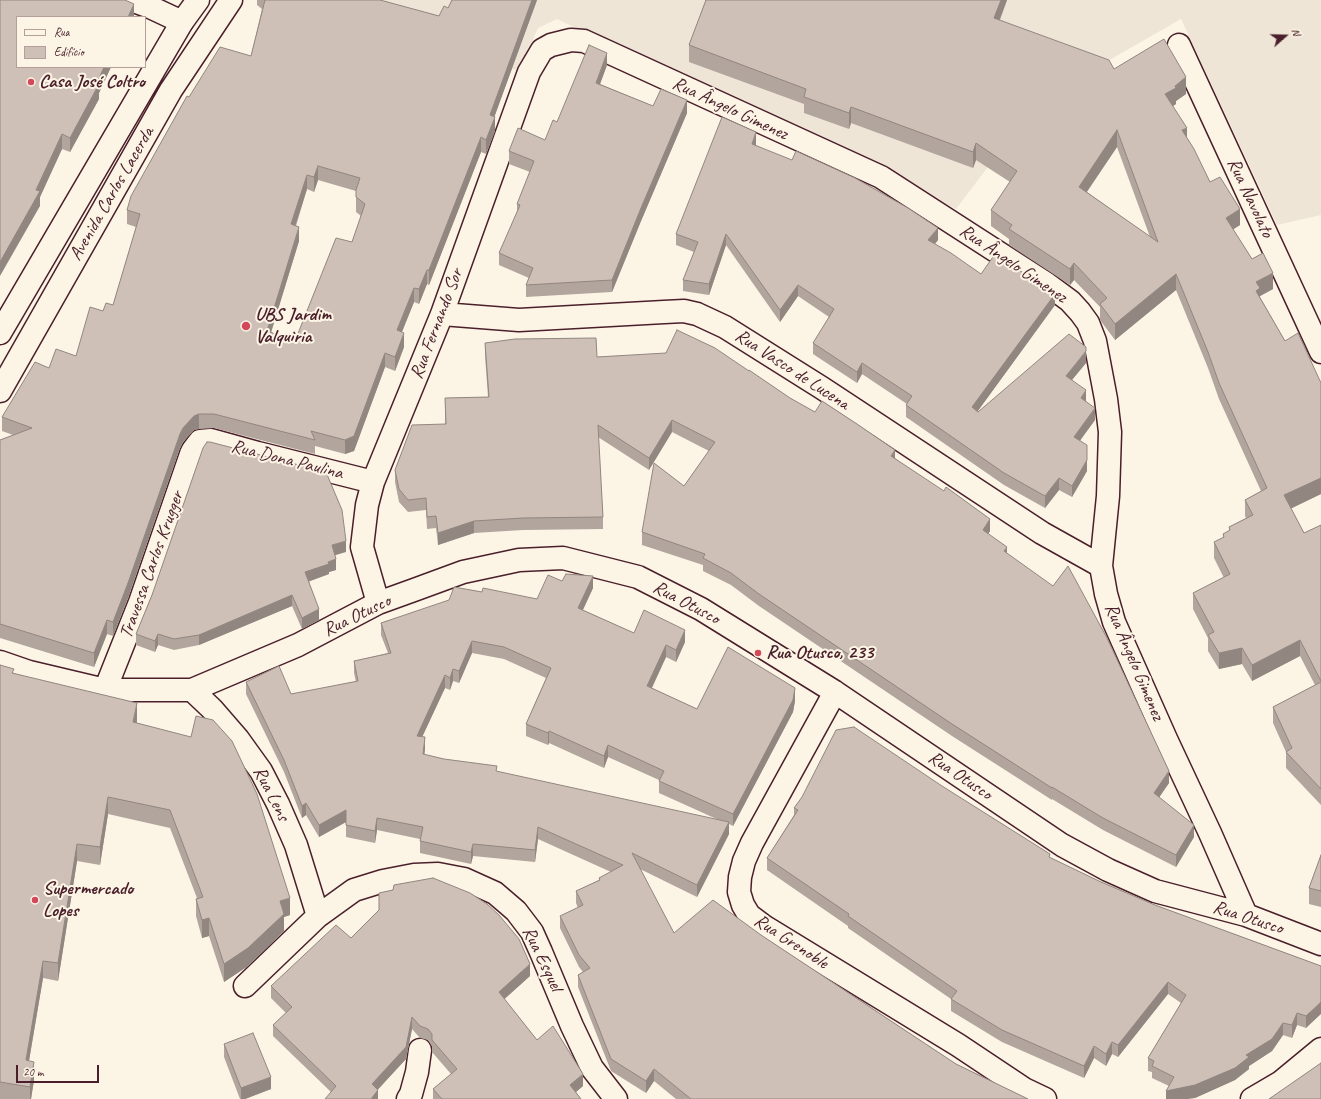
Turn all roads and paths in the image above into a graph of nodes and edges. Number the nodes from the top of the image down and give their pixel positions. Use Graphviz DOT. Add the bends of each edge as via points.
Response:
graph roads {
  1 [pos="131,0"];
  2 [pos="198,0"];
  3 [pos="231,0"];
  4 [pos="182,22"];
  5 [pos="1179,45"];
  6 [pos="542,50"];
  7 [pos="1312,312"];
  8 [pos="442,314"];
  9 [pos="0,333"];
  10 [pos="1321,352"];
  11 [pos="0,391"];
  12 [pos="200,442"];
  13 [pos="374,482"];
  14 [pos="1101,566"];
  15 [pos="378,603"];
  16 [pos="0,662"];
  17 [pos="106,690"];
  18 [pos="192,690"];
  19 [pos="835,692"];
  20 [pos="1246,915"];
  21 [pos="318,916"];
  22 [pos="1321,944"];
  23 [pos="245,986"];
  24 [pos="1321,1049"];
  25 [pos="420,1050"];
  26 [pos="408,1099"];
  27 [pos="616,1099"];
  28 [pos="1045,1099"];
  29 [pos="1252,1099"];
  1 -- 4 [label="street"];
  2 -- 4 [label="street, Avenida Carlos Lacerda"];
  3 -- 11 [label="street, Avenida Carlos Lacerda" via="171,90"];
  4 -- 9 [label="street, Avenida Carlos Lacerda"];
  5 -- 7 [label="street, Rua Navolato"];
  6 -- 8 [label="street, Rua Fernando Sor" via="529,72"];
  6 -- 14 [label="street, Rua Ângelo Gimenez" via="560,42 584,42 880,177 1070,301 1088,323 1095,341 1108,412 1108,496"];
  7 -- 10 [label="street, Rua Navolato"];
  8 -- 13 [label="street, Rua Fernando Sor"];
  8 -- 14 [label="street, Rua Vasco de Lucena" via="519,320 684,311 697,314 725,327 1042,533"];
  12 -- 13 [label="street, Rua Dona Paulina" via="211,440"];
  12 -- 17 [label="street, Travessa Carlos Krugger" via="191,454 140,602"];
  13 -- 15 [label="street, Rua Fernando Sor" via="367,505 362,547"];
  14 -- 20 [label="street, Rua Ângelo Gimenez" via="1114,622"];
  15 -- 18 [label="street, Rua Otusco" via="298,645"];
  15 -- 19 [label="street, Rua Otusco" via="462,572 519,560 563,558 638,578 694,605"];
  16 -- 17 [label="street, Rua Otusco" via="29,672"];
  17 -- 18 [label="street, Rua Otusco"];
  18 -- 21 [label="street, Rua Lens" via="238,739 261,771 296,845"];
  19 -- 20 [label="street, Rua Otusco" via="1062,845 1095,863 1155,891"];
  19 -- 28 [label="street, Rua Grenoble" via="744,861 739,892 743,905 749,915 765,927 958,1045 1024,1089"];
  20 -- 22 [label="street, Rua Otusco"];
  21 -- 23 [label="street, Rua Esquel"];
  21 -- 27 [label="street, Rua Esquel" via="354,890 414,874 438,874 464,879 495,893 516,911 532,932 592,1068"];
  24 -- 29 [label="street" via="1281,1082"];
  25 -- 26 [label="street" via="417,1072"];
}
